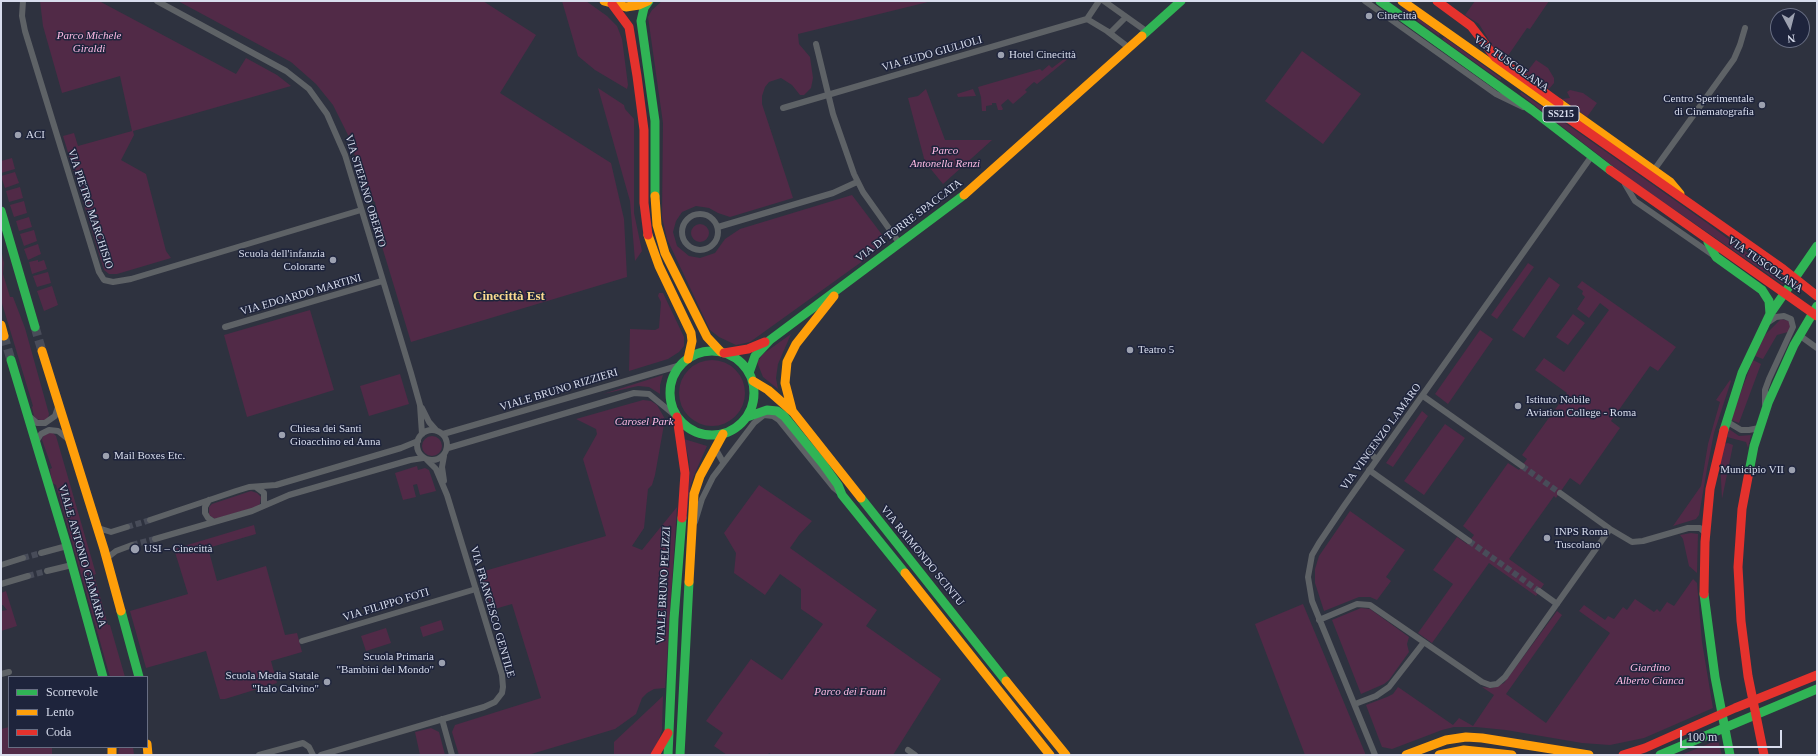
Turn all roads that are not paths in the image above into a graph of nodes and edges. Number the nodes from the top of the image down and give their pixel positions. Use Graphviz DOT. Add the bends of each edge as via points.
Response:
graph roads {
  1 [pos="22,1"];
  2 [pos="157,1"];
  3 [pos="648,1"];
  4 [pos="1099,1"];
  5 [pos="1104,1"];
  6 [pos="1181,1"];
  7 [pos="1365,1"];
  8 [pos="1380,1"];
  9 [pos="1402,1"];
  10 [pos="1437,1"];
  11 [pos="608,3"];
  12 [pos="1126,17"];
  13 [pos="1087,19"];
  14 [pos="1745,28"];
  15 [pos="1146,31"];
  16 [pos="1110,33"];
  17 [pos="816,44"];
  18 [pos="1128,47"];
  19 [pos="828,95"];
  20 [pos="783,108"];
  21 [pos="1532,110"];
  22 [pos="1592,156"];
  23 [pos="1654,170"];
  24 [pos="1624,181"];
  25 [pos="857,182"];
  26 [pos="1686,201"];
  27 [pos="361,210"];
  28 [pos="1,211"];
  29 [pos="718,227"];
  30 [pos="1703,236"];
  31 [pos="900,244"];
  32 [pos="1817,246"];
  33 [pos="1817,256"];
  34 [pos="1716,257"];
  35 [pos="1807,261"];
  36 [pos="1795,278"];
  37 [pos="382,281"];
  38 [pos="842,286"];
  39 [pos="1784,293"];
  40 [pos="1817,296"];
  41 [pos="1816,312"];
  42 [pos="1770,314"];
  43 [pos="1,325"];
  44 [pos="1764,326"];
  45 [pos="35,327"];
  46 [pos="226,327"];
  47 [pos="1799,335"];
  48 [pos="4,336"];
  49 [pos="770,340"];
  50 [pos="1817,348"];
  51 [pos="42,351"];
  52 [pos="722,352"];
  53 [pos="11,360"];
  54 [pos="685,362"];
  55 [pos="751,377"];
  56 [pos="1423,396"];
  57 [pos="58,403"];
  58 [pos="420,405"];
  59 [pos="793,412"];
  60 [pos="1764,412"];
  61 [pos="27,413"];
  62 [pos="677,416"];
  63 [pos="747,417"];
  64 [pos="1726,420"];
  65 [pos="1759,428"];
  66 [pos="436,430"];
  67 [pos="422,434"];
  68 [pos="443,434"];
  69 [pos="723,434"];
  70 [pos="418,441"];
  71 [pos="36,442"];
  72 [pos="71,444"];
  73 [pos="448,448"];
  74 [pos="715,448"];
  75 [pos="1370,454"];
  76 [pos="444,456"];
  77 [pos="425,459"];
  78 [pos="1377,459"];
  79 [pos="723,462"];
  80 [pos="1522,466"];
  81 [pos="1369,470"];
  82 [pos="256,487"];
  83 [pos="445,491"];
  84 [pos="1560,493"];
  85 [pos="842,495"];
  86 [pos="209,500"];
  87 [pos="264,505"];
  88 [pos="681,514"];
  89 [pos="692,514"];
  90 [pos="150,520"];
  91 [pos="214,522"];
  92 [pos="127,527"];
  93 [pos="98,528"];
  94 [pos="1610,529"];
  95 [pos="692,533"];
  96 [pos="1705,533"];
  97 [pos="155,539"];
  98 [pos="1469,541"];
  99 [pos="132,545"];
  100 [pos="67,546"];
  101 [pos="41,553"];
  102 [pos="23,558"];
  103 [pos="107,558"];
  104 [pos="1,565"];
  105 [pos="72,565"];
  106 [pos="47,571"];
  107 [pos="28,576"];
  108 [pos="1,584"];
  109 [pos="476,589"];
  110 [pos="1539,591"];
  111 [pos="1557,604"];
  112 [pos="1319,620"];
  113 [pos="302,641"];
  114 [pos="1424,642"];
  115 [pos="9,672"];
  116 [pos="1,674"];
  117 [pos="1817,675"];
  118 [pos="103,676"];
  119 [pos="139,676"];
  120 [pos="1817,689"];
  121 [pos="1753,701"];
  122 [pos="1354,704"];
  123 [pos="1756,714"];
  124 [pos="1721,715"];
  125 [pos="442,719"];
  126 [pos="1724,729"];
  127 [pos="669,731"];
  128 [pos="908,750"];
  129 [pos="259,755"];
  130 [pos="313,755"];
  131 [pos="321,755"];
  132 [pos="452,755"];
  133 [pos="655,755"];
  134 [pos="668,755"];
  135 [pos="680,755"];
  136 [pos="915,755"];
  137 [pos="1050,755"];
  138 [pos="1066,755"];
  139 [pos="1375,755"];
  140 [pos="1406,755"];
  141 [pos="1439,755"];
  142 [pos="1512,755"];
  143 [pos="1589,755"];
  144 [pos="1623,755"];
  145 [pos="1660,755"];
  146 [pos="1730,755"];
  147 [pos="1764,755"];
  1 -- 27 [label="street, VIA PIETRO MARCHISIO" via="25,31 99,272 104,280 113,282 131,279"];
  2 -- 27 [label="street, VIA STEFANO OBERTO" via="273,63 294,76 309,90 335,131"];
  3 -- 11 [label="street" via="633,6"];
  3 -- 52 [label="street" via="641,21 655,121 657,225 665,253 698,321 707,337"];
  4 -- 13 [label="street"];
  5 -- 12 [label="street"];
  6 -- 15 [label="street, VIA DI TORRE SPACCATA"];
  7 -- 21 [label="street, VIA TUSCOLANA" via="1502,98"];
  8 -- 21 [label="street, VIA TUSCOLANA / SS215"];
  9 -- 26 [label="street, VIA TUSCOLANA / SS215"];
  10 -- 23 [label="street, VIA TUSCOLANA" via="1471,26 1495,56"];
  11 -- 54 [label="street" via="629,26 644,130 644,202 647,232 659,266 691,333 692,341"];
  12 -- 15 [label="street"];
  12 -- 16 [label="street"];
  13 -- 16 [label="street"];
  13 -- 19 [label="street, VIA EUDO GIULIOLI"];
  14 -- 23 [label="street" via="1734,59"];
  15 -- 18 [label="street, VIA DI TORRE SPACCATA"];
  16 -- 18 [label="street"];
  17 -- 19 [label="street"];
  18 -- 31 [label="street, VIA DI TORRE SPACCATA" via="965,195"];
  19 -- 20 [label="street, VIA EUDO GIULIOLI"];
  19 -- 25 [label="street"];
  21 -- 22 [label="street, VIA TUSCOLANA / SS215"];
  22 -- 24 [label="street, VIA TUSCOLANA / SS215"];
  22 -- 56 [label="street, VIA VINCENZO LAMARO"];
  23 -- 26 [label="street, VIA TUSCOLANA" via="1670,182"];
  24 -- 30 [label="street, VIA TUSCOLANA / SS215"];
  24 -- 34 [label="street, VIA TUSCOLANA" via="1635,200"];
  25 -- 29 [label="street" via="828,194"];
  25 -- 31 [label="street"];
  26 -- 36 [label="street, VIA TUSCOLANA / SS215"];
  27 -- 37 [label="street, VIA STEFANO OBERTO"];
  28 -- 45 [label="street"];
  29 -- 29 [label="street" via="711,218 700,214 694,215 682,229 684,240 692,249 704,250 714,244"];
  30 -- 34 [label="street"];
  30 -- 39 [label="street, VIA TUSCOLANA / SS215"];
  31 -- 38 [label="street, VIA DI TORRE SPACCATA"];
  32 -- 35 [label="street"];
  33 -- 35 [label="street"];
  34 -- 42 [label="street" via="1762,290 1769,301"];
  35 -- 36 [label="street"];
  36 -- 39 [label="street"];
  36 -- 40 [label="street, VIA TUSCOLANA / SS215"];
  37 -- 46 [label="street, VIA EDOARDO MARTINI"];
  37 -- 58 [label="street, VIA STEFANO OBERTO"];
  38 -- 49 [label="street, VIA DI TORRE SPACCATA"];
  38 -- 59 [label="street" via="796,344 787,362 785,383"];
  39 -- 41 [label="street, VIA TUSCOLANA / SS215"];
  39 -- 42 [label="street"];
  41 -- 47 [label="street"];
  42 -- 44 [label="street"];
  43 -- 48 [label="street"];
  44 -- 60 [label="street" via="1774,318 1782,316 1789,318 1793,324 1767,384"];
  44 -- 64 [label="street" via="1742,373"];
  47 -- 50 [label="street"];
  47 -- 60 [label="street"];
  49 -- 52 [label="street, VIA DI TORRE SPACCATA" via="748,349"];
  49 -- 55 [label="street, VIA DI TORRE SPACCATA" via="757,354"];
  51 -- 57 [label="street, VIALE ANTONIO CIAMARRA"];
  52 -- 54 [label="street" via="704,352"];
  52 -- 55 [label="street" via="738,360"];
  53 -- 61 [label="street, VIALE ANTONIO CIAMARRA"];
  54 -- 62 [label="street" via="674,375 670,389"];
  54 -- 68 [label="street, VIALE BRUNO RIZZIERI"];
  55 -- 59 [label="street, VIA RAIMONDO SCINTU"];
  55 -- 63 [label="street" via="754,398"];
  56 -- 78 [label="street, VIA VINCENZO LAMARO"];
  56 -- 80 [label="street"];
  57 -- 61 [label="street" via="55,416 45,423 36,422"];
  57 -- 72 [label="street, VIALE ANTONIO CIAMARRA"];
  58 -- 66 [label="street, VIA STEFANO OBERTO"];
  58 -- 67 [label="street, VIA STEFANO OBERTO"];
  59 -- 138 [label="street, VIA RAIMONDO SCINTU"];
  60 -- 65 [label="street"];
  61 -- 71 [label="street, VIALE ANTONIO CIAMARRA"];
  62 -- 69 [label="street" via="696,432 708,435"];
  62 -- 73 [label="street, VIALE BRUNO RIZZIERI" via="649,394 634,393"];
  62 -- 88 [label="street, VIALE BRUNO PELIZZI" via="685,468"];
  63 -- 69 [label="street" via="736,428"];
  63 -- 85 [label="street, VIA RAIMONDO SCINTU" via="767,410 782,414 823,464"];
  64 -- 65 [label="street" via="1741,430"];
  64 -- 96 [label="street" via="1713,471"];
  65 -- 121 [label="street" via="1744,493 1738,558 1742,631"];
  66 -- 67 [label="street"];
  66 -- 68 [label="street"];
  67 -- 70 [label="street"];
  68 -- 73 [label="street"];
  69 -- 74 [label="street"];
  70 -- 77 [label="street" via="418,451"];
  70 -- 82 [label="street" via="276,485"];
  71 -- 72 [label="street" via="42,432 52,430 63,433"];
  71 -- 100 [label="street, VIALE ANTONIO CIAMARRA"];
  72 -- 93 [label="street, VIALE ANTONIO CIAMARRA"];
  73 -- 76 [label="street"];
  74 -- 79 [label="street"];
  74 -- 89 [label="street" via="696,486"];
  75 -- 78 [label="street"];
  76 -- 77 [label="street" via="436,460"];
  76 -- 83 [label="street, VIA FRANCESCO GENTILE" via="442,467"];
  77 -- 83 [label="street, VIA FRANCESCO GENTILE" via="436,469"];
  77 -- 87 [label="street" via="390,465 288,495"];
  78 -- 81 [label="street, VIA VINCENZO LAMARO"];
  79 -- 85 [label="street, VIA RAIMONDO SCINTU" via="758,419 764,415 771,415 779,420"];
  79 -- 95 [label="street, VIA RAIMONDO SCINTU" via="707,487"];
  81 -- 98 [label="street"];
  81 -- 112 [label="street, VIA VINCENZO LAMARO" via="1319,543 1311,560 1308,577 1310,592"];
  82 -- 86 [label="street"];
  82 -- 87 [label="street" via="264,493"];
  83 -- 109 [label="street, VIA FRANCESCO GENTILE"];
  84 -- 94 [label="street"];
  85 -- 137 [label="street, VIA RAIMONDO SCINTU"];
  86 -- 90 [label="street"];
  86 -- 91 [label="street" via="205,511 208,518"];
  87 -- 91 [label="street"];
  88 -- 89 [label="street"];
  88 -- 127 [label="street, VIALE BRUNO PELIZZI"];
  89 -- 95 [label="street"];
  91 -- 97 [label="street"];
  92 -- 93 [label="street" via="111,532"];
  93 -- 103 [label="street, VIALE ANTONIO CIAMARRA"];
  94 -- 96 [label="street" via="1636,542 1688,528 1700,528"];
  94 -- 111 [label="street"];
  95 -- 135 [label="street"];
  96 -- 124 [label="street" via="1705,610"];
  99 -- 103 [label="street" via="116,551"];
  100 -- 101 [label="street"];
  100 -- 105 [label="street, VIALE ANTONIO CIAMARRA"];
  102 -- 104 [label="street"];
  103 -- 119 [label="street, VIALE ANTONIO CIAMARRA"];
  105 -- 106 [label="street"];
  105 -- 118 [label="street, VIALE ANTONIO CIAMARRA"];
  107 -- 108 [label="street"];
  109 -- 113 [label="street, VIA FILIPPO FOTI"];
  109 -- 125 [label="street, VIA FRANCESCO GENTILE" via="502,675 503,690 491,703"];
  110 -- 111 [label="street"];
  111 -- 114 [label="street" via="1505,677 1497,684 1482,682"];
  112 -- 114 [label="street" via="1357,604 1367,604"];
  112 -- 122 [label="street, VIA VINCENZO LAMARO"];
  114 -- 122 [label="street" via="1389,687 1376,696"];
  115 -- 116 [label="street"];
  117 -- 121 [label="street"];
  120 -- 123 [label="street"];
  121 -- 123 [label="street"];
  121 -- 124 [label="street"];
  122 -- 139 [label="street, VIA VINCENZO LAMARO"];
  123 -- 126 [label="street"];
  123 -- 147 [label="street"];
  124 -- 126 [label="street"];
  124 -- 144 [label="street"];
  125 -- 131 [label="street, VIA FRANCESCO GENTILE"];
  125 -- 132 [label="street"];
  126 -- 145 [label="street"];
  126 -- 146 [label="street"];
  127 -- 133 [label="street"];
  127 -- 134 [label="street, VIALE BRUNO PELIZZI"];
  128 -- 136 [label="street"];
  129 -- 130 [label="street" via="303,743 309,747"];
  140 -- 143 [label="street" via="1446,740 1466,737"];
  141 -- 142 [label="street" via="1464,750"];
}
